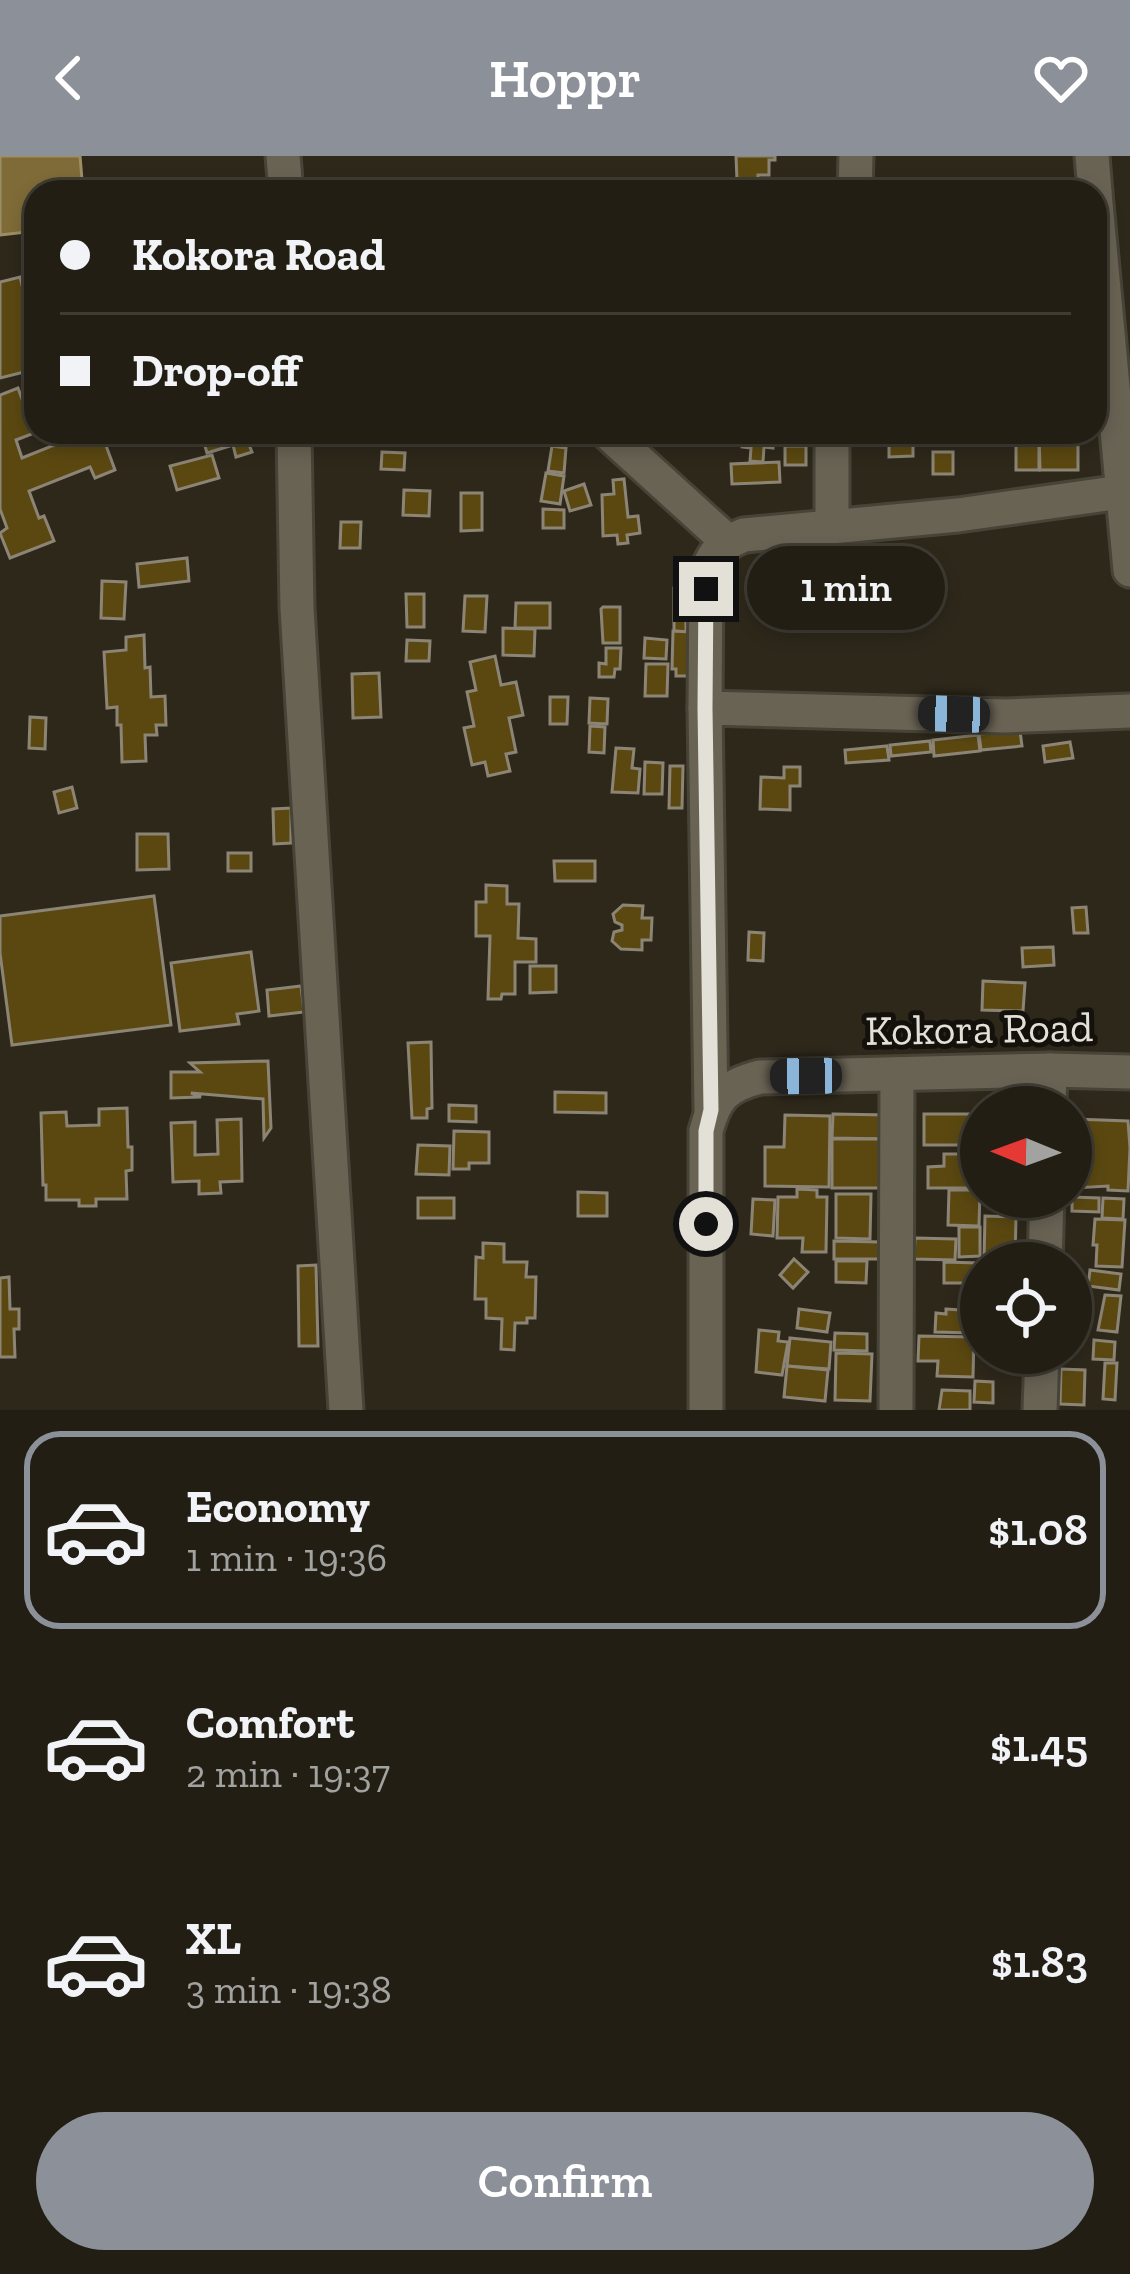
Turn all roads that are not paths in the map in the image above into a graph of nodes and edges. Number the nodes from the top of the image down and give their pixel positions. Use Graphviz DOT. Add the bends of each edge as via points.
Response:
graph roads {
  1 [pos="1107,330"];
  2 [pos="294,444"];
  3 [pos="620,444"];
  4 [pos="832,444"];
  5 [pos="1121,492"];
  6 [pos="832,527"];
  7 [pos="728,542"];
  8 [pos="1130,570"];
  9 [pos="705,708"];
  10 [pos="1130,711"];
  11 [pos="1050,1070"];
  12 [pos="1130,1072"];
  13 [pos="898,1074"];
  14 [pos="1050,1086"];
  15 [pos="711,1110"];
  16 [pos="1041,1374"];
  17 [pos="346,1410"];
  18 [pos="706,1410"];
  19 [pos="896,1410"];
  20 [pos="1040,1410"];
  1 -- 5 [label="street"];
  2 -- 17 [label="street"];
  3 -- 7 [label="street"];
  4 -- 6 [label="street"];
  5 -- 6 [label="street"];
  5 -- 8 [label="street"];
  6 -- 7 [label="street"];
  7 -- 9 [label="street" via="706,574"];
  9 -- 10 [label="street"];
  9 -- 15 [label="street"];
  11 -- 12 [label="street, Kokora Road"];
  11 -- 13 [label="street, Kokora Road"];
  11 -- 14 [label="street"];
  13 -- 15 [label="street, Kokora Road" via="760,1077 726,1089"];
  13 -- 19 [label="street"];
  15 -- 18 [label="street"];
  16 -- 20 [label="street"];
}
